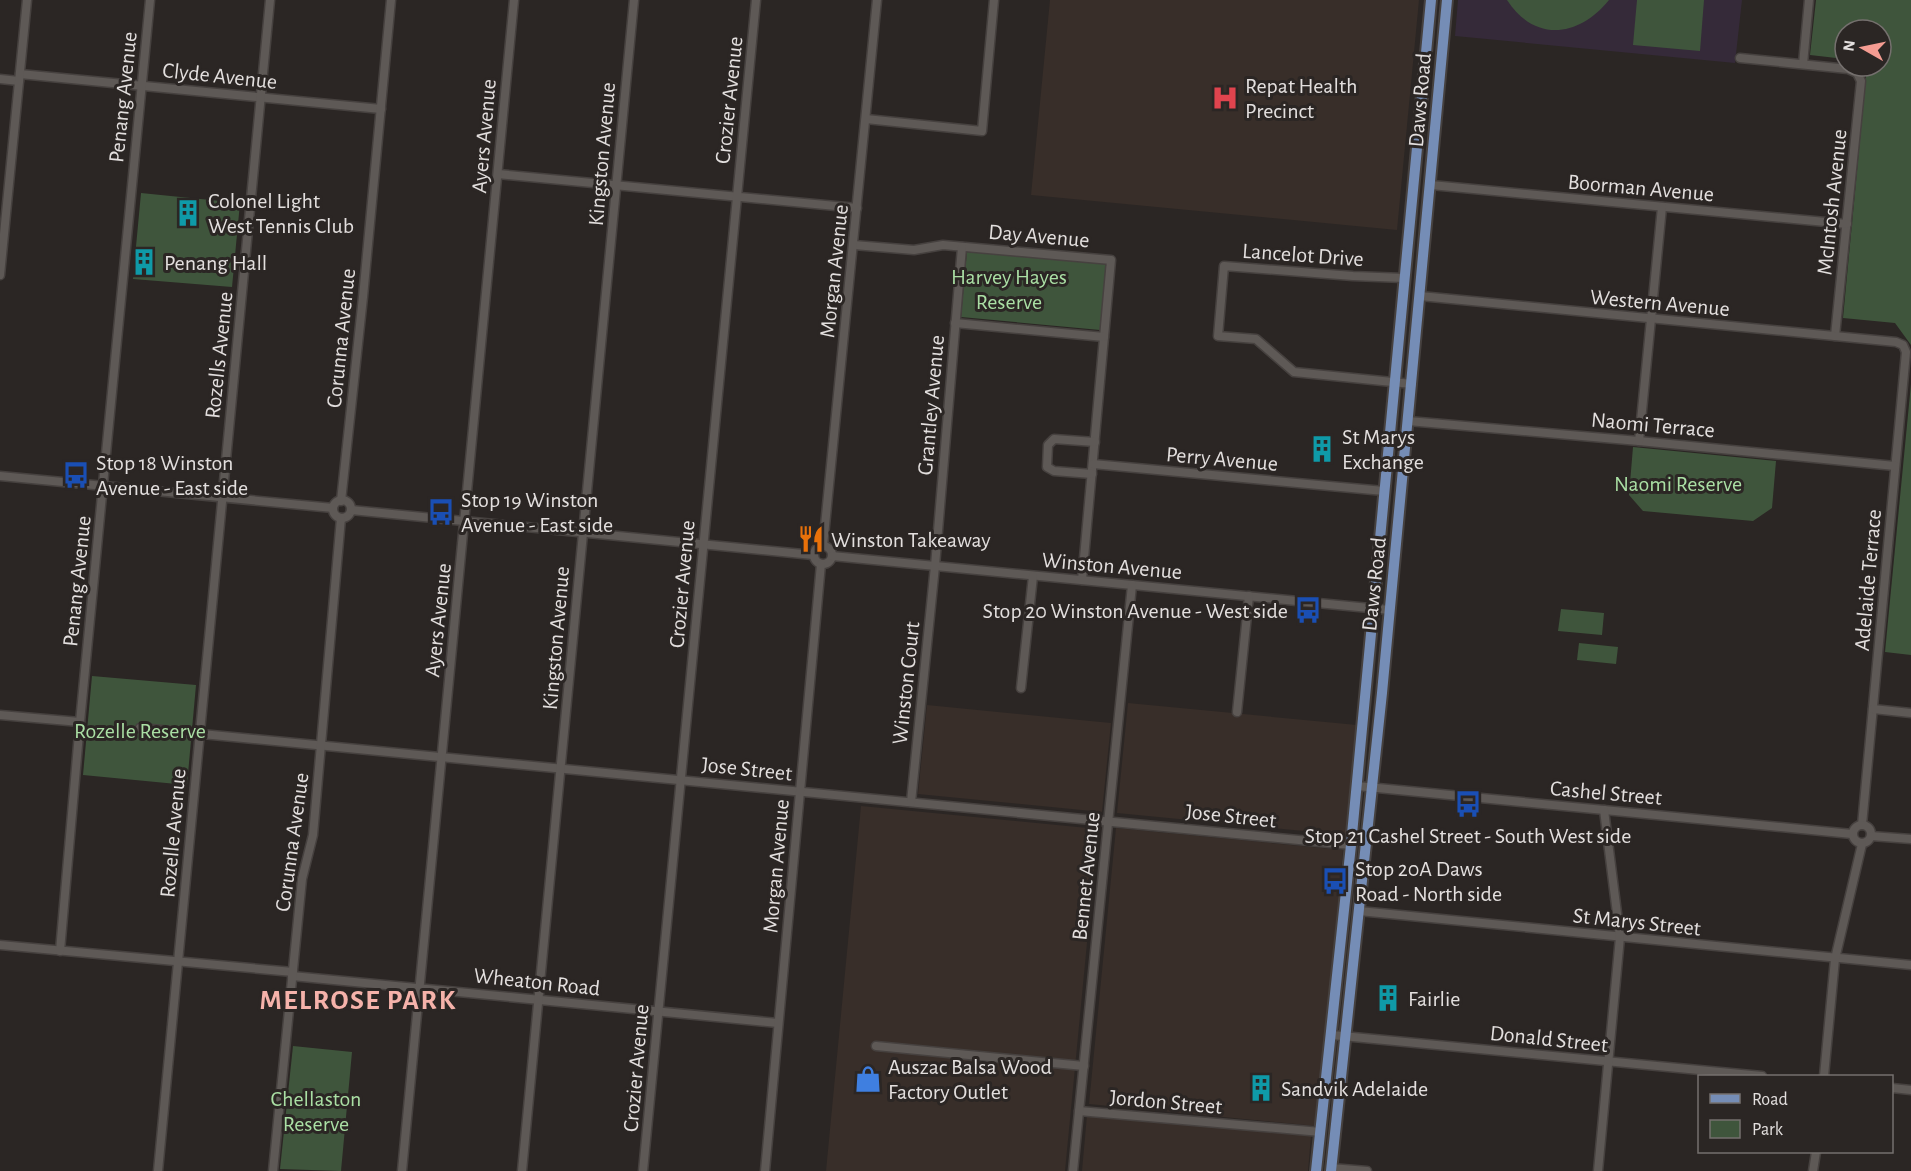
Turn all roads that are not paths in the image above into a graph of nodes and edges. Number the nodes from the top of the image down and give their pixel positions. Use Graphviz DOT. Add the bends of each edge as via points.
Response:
graph roads {
  1 [pos="27,0"];
  2 [pos="150,0"];
  3 [pos="270,0"];
  4 [pos="391,0"];
  5 [pos="514,0"];
  6 [pos="634,0"];
  7 [pos="756,0"];
  8 [pos="877,0"];
  9 [pos="994,0"];
  10 [pos="1431,0"];
  11 [pos="1447,0"];
  12 [pos="1809,0"];
  13 [pos="1429,22"];
  14 [pos="1444,31"];
  15 [pos="1428,39"];
  16 [pos="1740,58"];
  17 [pos="1803,64"];
  18 [pos="19,78"];
  19 [pos="0,79"];
  20 [pos="142,86"];
  21 [pos="261,98"];
  22 [pos="381,109"];
  23 [pos="866,120"];
  24 [pos="1416,163"];
  25 [pos="498,174"];
  26 [pos="1431,185"];
  27 [pos="616,186"];
  28 [pos="737,197"];
  29 [pos="1662,207"];
  30 [pos="857,208"];
  31 [pos="1411,211"];
  32 [pos="1847,224"];
  33 [pos="854,245"];
  34 [pos="962,247"];
  35 [pos="0,275"];
  36 [pos="1404,278"];
  37 [pos="1420,296"];
  38 [pos="1650,319"];
  39 [pos="955,323"];
  40 [pos="1835,336"];
  41 [pos="1104,338"];
  42 [pos="1896,342"];
  43 [pos="1395,382"];
  44 [pos="1412,384"];
  45 [pos="1408,421"];
  46 [pos="1639,441"];
  47 [pos="1095,442"];
  48 [pos="1093,464"];
  49 [pos="1895,466"];
  50 [pos="1092,474"];
  51 [pos="0,476"];
  52 [pos="104,487"];
  53 [pos="1384,491"];
  54 [pos="221,498"];
  55 [pos="341,501"];
  56 [pos="333,508"];
  57 [pos="351,510"];
  58 [pos="341,518"];
  59 [pos="465,521"];
  60 [pos="583,533"];
  61 [pos="703,544"];
  62 [pos="823,546"];
  63 [pos="813,555"];
  64 [pos="832,556"];
  65 [pos="821,564"];
  66 [pos="934,566"];
  67 [pos="1034,576"];
  68 [pos="1082,580"];
  69 [pos="1132,585"];
  70 [pos="1249,596"];
  71 [pos="1372,608"];
  72 [pos="1390,610"];
  73 [pos="1021,688"];
  74 [pos="1873,709"];
  75 [pos="1237,712"];
  76 [pos="1911,712"];
  77 [pos="0,715"];
  78 [pos="80,722"];
  79 [pos="140,728"];
  80 [pos="199,734"];
  81 [pos="321,745"];
  82 [pos="442,757"];
  83 [pos="560,768"];
  84 [pos="681,780"];
  85 [pos="1357,786"];
  86 [pos="1372,788"];
  87 [pos="800,792"];
  88 [pos="911,802"];
  89 [pos="1604,810"];
  90 [pos="1108,821"];
  91 [pos="1862,825"];
  92 [pos="1852,834"];
  93 [pos="1871,836"];
  94 [pos="1911,839"];
  95 [pos="1862,844"];
  96 [pos="1351,845"];
  97 [pos="1359,911"];
  98 [pos="1620,937"];
  99 [pos="0,945"];
  100 [pos="60,951"];
  101 [pos="1835,959"];
  102 [pos="178,961"];
  103 [pos="1911,965"];
  104 [pos="293,974"];
  105 [pos="419,988"];
  106 [pos="538,1000"];
  107 [pos="658,1011"];
  108 [pos="778,1023"];
  109 [pos="1332,1035"];
  110 [pos="1345,1037"];
  111 [pos="876,1046"];
  112 [pos="1608,1062"];
  113 [pos="1084,1066"];
  114 [pos="1741,1075"];
  115 [pos="1824,1075"];
  116 [pos="1893,1088"];
  117 [pos="1911,1090"];
  118 [pos="1080,1111"];
  119 [pos="1321,1132"];
  120 [pos="1816,1153"];
  121 [pos="1331,1169"];
  122 [pos="158,1171"];
  123 [pos="273,1171"];
  124 [pos="402,1171"];
  125 [pos="522,1171"];
  126 [pos="643,1171"];
  127 [pos="765,1171"];
  128 [pos="1073,1171"];
  129 [pos="1316,1171"];
  130 [pos="1367,1171"];
  131 [pos="1598,1171"];
  132 [pos="1813,1171"];
  1 -- 18 [label="street"];
  2 -- 20 [label="street, Penang Avenue"];
  3 -- 21 [label="street, Rozells Avenue"];
  4 -- 22 [label="street, Corunna Avenue"];
  5 -- 25 [label="street, Ayers Avenue"];
  6 -- 27 [label="street, Kingston Avenue"];
  7 -- 28 [label="street, Crozier Avenue"];
  8 -- 23 [label="street, Morgan Avenue"];
  9 -- 23 [label="street" via="982,130"];
  10 -- 13 [label="main road, Daws Road"];
  11 -- 14 [label="main road, Daws Road"];
  12 -- 17 [label="street"];
  13 -- 14 [label="main road"];
  13 -- 15 [label="main road, Daws Road"];
  14 -- 15 [label="main road"];
  14 -- 26 [label="main road, Daws Road"];
  15 -- 24 [label="main road, Daws Road"];
  16 -- 17 [label="street"];
  17 -- 32 [label="street, McIntosh Avenue" via="1848,69 1857,73 1861,81"];
  18 -- 19 [label="street, Clyde Avenue"];
  18 -- 20 [label="street, Clyde Avenue"];
  18 -- 35 [label="street"];
  20 -- 21 [label="street, Clyde Avenue"];
  20 -- 52 [label="street, Penang Avenue"];
  21 -- 22 [label="street, Clyde Avenue"];
  21 -- 54 [label="street, Rozells Avenue"];
  22 -- 55 [label="street, Corunna Avenue"];
  23 -- 30 [label="street, Morgan Avenue"];
  24 -- 26 [label="main road"];
  24 -- 31 [label="main road, Daws Road"];
  25 -- 27 [label="street"];
  25 -- 59 [label="street, Ayers Avenue"];
  26 -- 29 [label="street, Boorman Avenue"];
  26 -- 31 [label="main road" via="1421,192"];
  26 -- 37 [label="main road, Daws Road"];
  27 -- 28 [label="street"];
  27 -- 60 [label="street, Kingston Avenue"];
  28 -- 30 [label="street"];
  28 -- 61 [label="street, Crozier Avenue"];
  29 -- 32 [label="street, Boorman Avenue"];
  29 -- 38 [label="street"];
  30 -- 33 [label="street, Morgan Avenue"];
  31 -- 36 [label="main road, Daws Road"];
  32 -- 40 [label="street, McIntosh Avenue"];
  33 -- 34 [label="street, Day Avenue" via="914,250 944,245"];
  33 -- 62 [label="street, Morgan Avenue"];
  34 -- 39 [label="street, Grantley Avenue"];
  34 -- 41 [label="street, Day Avenue" via="1111,260"];
  36 -- 43 [label="main road, Daws Road"];
  36 -- 43 [label="street, Lancelot Drive" via="1224,266 1222,289 1218,336 1256,339 1294,372"];
  37 -- 38 [label="street, Western Avenue"];
  37 -- 44 [label="main road, Daws Road"];
  38 -- 40 [label="street, Western Avenue"];
  38 -- 46 [label="street"];
  39 -- 41 [label="street"];
  39 -- 66 [label="street, Grantley Avenue"];
  40 -- 42 [label="street, Western Avenue"];
  41 -- 47 [label="street, Day Avenue"];
  42 -- 49 [label="street, Adelaide Terrace" via="1906,352"];
  43 -- 44 [label="street, Lancelot Drive"];
  43 -- 53 [label="main road, Daws Road"];
  44 -- 45 [label="main road, Daws Road"];
  45 -- 46 [label="street, Naomi Terrace"];
  45 -- 72 [label="main road, Daws Road"];
  46 -- 49 [label="street, Naomi Terrace"];
  47 -- 48 [label="street, Day Avenue"];
  47 -- 50 [label="street" via="1054,439 1048,445 1047,467"];
  48 -- 50 [label="street, Day Avenue"];
  48 -- 53 [label="street, Perry Avenue"];
  49 -- 74 [label="street, Adelaide Terrace"];
  50 -- 68 [label="street, Day Avenue"];
  51 -- 52 [label="street"];
  52 -- 54 [label="street"];
  52 -- 78 [label="street, Penang Avenue"];
  53 -- 71 [label="main road, Daws Road"];
  54 -- 56 [label="street"];
  54 -- 80 [label="street, Rozelle Avenue"];
  55 -- 56 [label="street"];
  55 -- 57 [label="street" via="347,502"];
  56 -- 58 [label="street"];
  57 -- 58 [label="street"];
  57 -- 59 [label="street"];
  58 -- 81 [label="street, Corunna Avenue"];
  59 -- 60 [label="street"];
  59 -- 82 [label="street, Ayers Avenue"];
  60 -- 61 [label="street"];
  60 -- 83 [label="street, Kingston Avenue"];
  61 -- 63 [label="street"];
  61 -- 84 [label="street, Crozier Avenue"];
  62 -- 63 [label="street" via="816,548"];
  62 -- 64 [label="street"];
  63 -- 65 [label="street"];
  64 -- 65 [label="street" via="829,562"];
  64 -- 66 [label="street, Winston Avenue"];
  65 -- 87 [label="street, Morgan Avenue"];
  66 -- 67 [label="street, Winston Avenue"];
  66 -- 88 [label="street, Winston Court"];
  67 -- 68 [label="street, Winston Avenue"];
  67 -- 73 [label="street"];
  68 -- 69 [label="street, Winston Avenue"];
  69 -- 70 [label="street, Winston Avenue"];
  69 -- 90 [label="street, Bennet Avenue"];
  70 -- 71 [label="street, Winston Avenue"];
  70 -- 75 [label="street"];
  71 -- 72 [label="street, Winston Avenue"];
  71 -- 85 [label="main road, Daws Road"];
  72 -- 86 [label="main road, Daws Road"];
  74 -- 76 [label="street"];
  74 -- 91 [label="street, Adelaide Terrace"];
  77 -- 78 [label="street"];
  78 -- 100 [label="street, Penang Avenue"];
  79 -- 80 [label="street, Jose Street"];
  80 -- 81 [label="street, Jose Street"];
  80 -- 102 [label="street, Rozelle Avenue"];
  81 -- 82 [label="street, Jose Street"];
  81 -- 104 [label="street, Corunna Avenue"];
  82 -- 83 [label="street, Jose Street"];
  82 -- 105 [label="street, Ayers Avenue"];
  83 -- 84 [label="street, Jose Street"];
  83 -- 106 [label="street, Kingston Avenue"];
  84 -- 87 [label="street, Jose Street"];
  84 -- 107 [label="street, Crozier Avenue"];
  85 -- 86 [label="street, Cashel Street"];
  85 -- 96 [label="main road, Daws Road"];
  86 -- 89 [label="street, Cashel Street"];
  86 -- 97 [label="main road, Daws Road"];
  87 -- 88 [label="street, Jose Street"];
  87 -- 108 [label="street, Morgan Avenue"];
  88 -- 90 [label="street, Jose Street"];
  89 -- 92 [label="street, Cashel Street"];
  89 -- 98 [label="street"];
  90 -- 96 [label="street, Jose Street"];
  90 -- 113 [label="street, Bennet Avenue"];
  91 -- 92 [label="street"];
  91 -- 93 [label="street" via="1870,830"];
  92 -- 95 [label="street"];
  93 -- 94 [label="street"];
  93 -- 95 [label="street"];
  95 -- 101 [label="street"];
  96 -- 109 [label="main road, Daws Road"];
  97 -- 98 [label="street, St Marys Street"];
  97 -- 110 [label="main road, Daws Road"];
  98 -- 101 [label="street, St Marys Street"];
  98 -- 112 [label="street"];
  99 -- 100 [label="street, Wheaton Road"];
  100 -- 102 [label="street, Wheaton Road"];
  101 -- 103 [label="street, St Marys Street"];
  101 -- 115 [label="street"];
  102 -- 104 [label="street, Wheaton Road"];
  102 -- 122 [label="street, Rozelle Avenue"];
  104 -- 105 [label="street, Wheaton Road"];
  104 -- 123 [label="street, Corunna Avenue"];
  105 -- 106 [label="street, Wheaton Road"];
  105 -- 124 [label="street, Ayers Avenue"];
  106 -- 107 [label="street, Wheaton Road"];
  106 -- 125 [label="street, Kingston Avenue"];
  107 -- 108 [label="street, Wheaton Road"];
  107 -- 126 [label="street, Crozier Avenue"];
  108 -- 127 [label="street, Morgan Avenue"];
  109 -- 110 [label="street, Donald Street"];
  109 -- 119 [label="main road, Daws Road"];
  110 -- 112 [label="street, Donald Street"];
  110 -- 121 [label="main road, Daws Road"];
  111 -- 113 [label="street"];
  112 -- 114 [label="street, Donald Street"];
  112 -- 131 [label="street"];
  113 -- 118 [label="street, Bennet Avenue"];
  116 -- 117 [label="street"];
  118 -- 119 [label="street, Jordon Street"];
  118 -- 128 [label="street, Bennet Avenue"];
  119 -- 129 [label="main road, Daws Road"];
  120 -- 132 [label="street"];
  121 -- 130 [label="street"];
}
